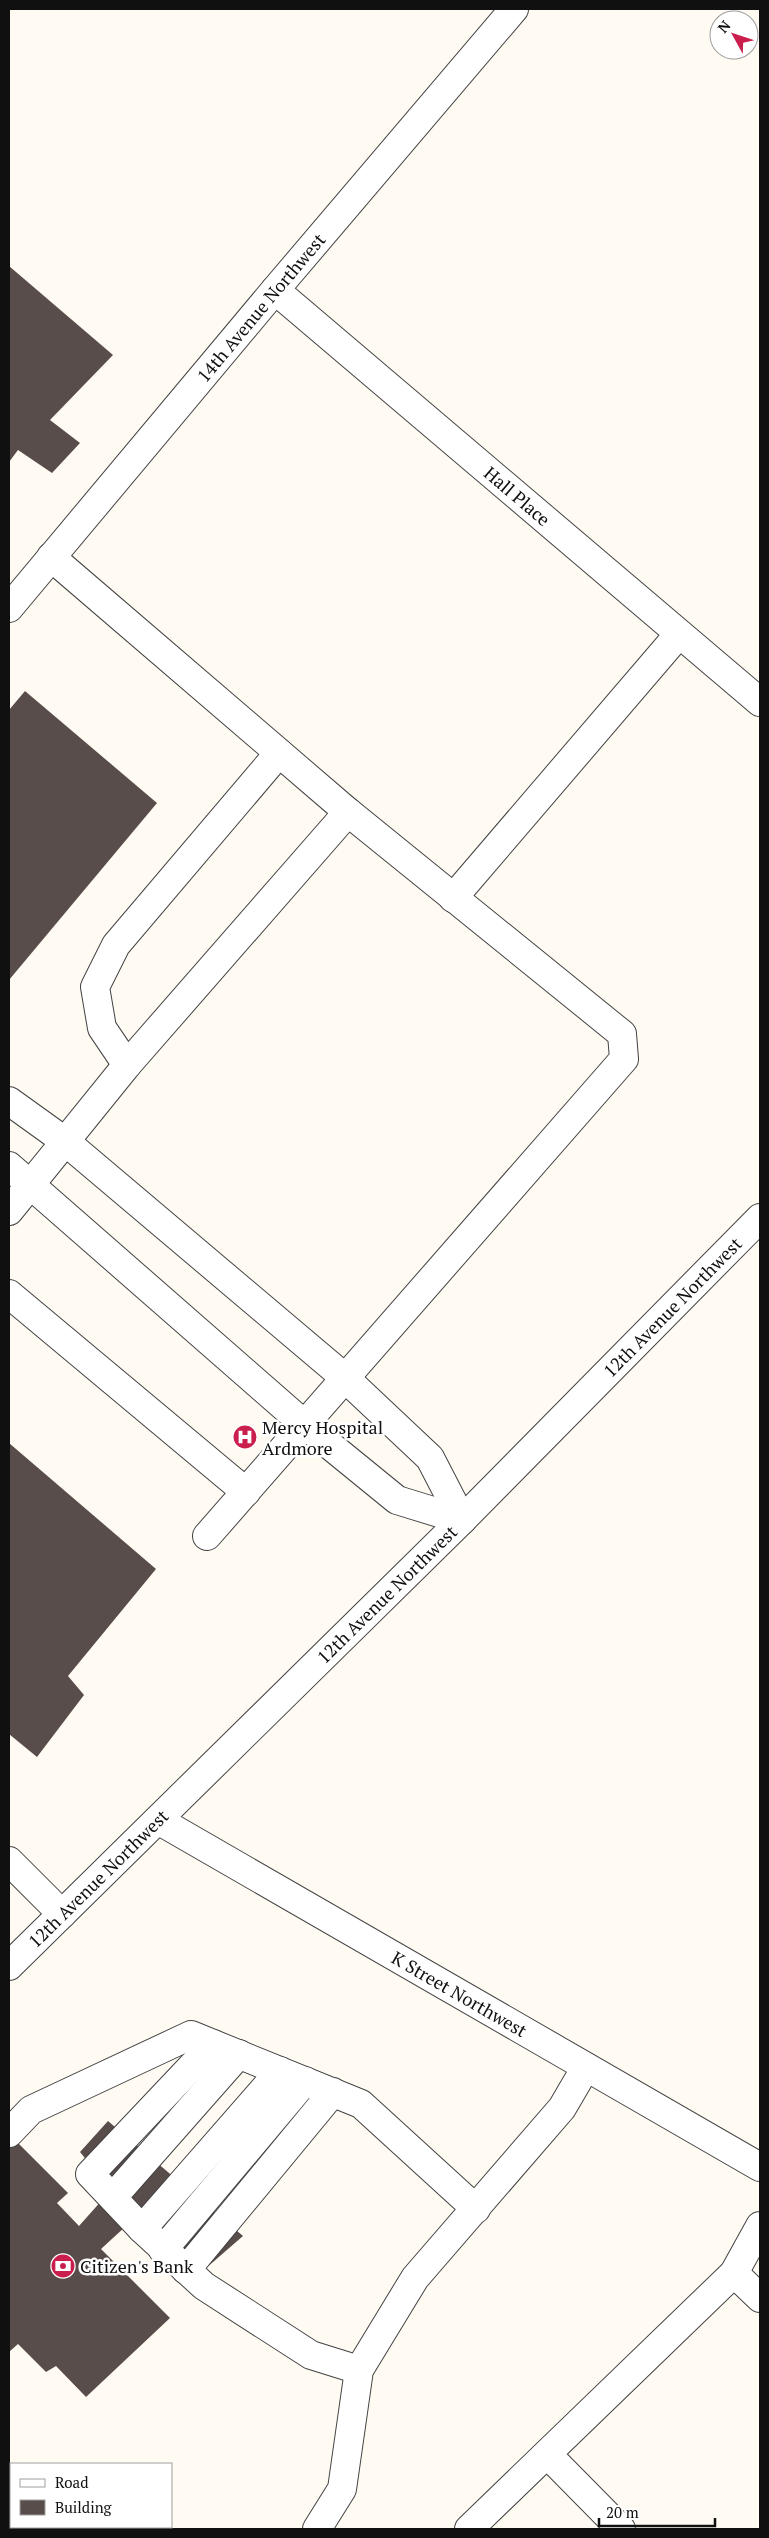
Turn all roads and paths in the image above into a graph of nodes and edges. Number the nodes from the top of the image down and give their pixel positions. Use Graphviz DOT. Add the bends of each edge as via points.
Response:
graph roads {
  1 [pos="514,9"];
  2 [pos="275,290"];
  3 [pos="51,557"];
  4 [pos="9,608"];
  5 [pos="679,634"];
  6 [pos="760,702"];
  7 [pos="279,753"];
  8 [pos="348,812"];
  9 [pos="453,898"];
  10 [pos="127,1066"];
  11 [pos="9,1101"];
  12 [pos="66,1142"];
  13 [pos="9,1166"];
  14 [pos="31,1184"];
  15 [pos="9,1211"];
  16 [pos="760,1218"];
  17 [pos="9,1294"];
  18 [pos="344,1377"];
  19 [pos="305,1425"];
  20 [pos="246,1492"];
  21 [pos="462,1520"];
  22 [pos="207,1536"];
  23 [pos="158,1820"];
  24 [pos="9,1861"];
  25 [pos="62,1914"];
  26 [pos="9,1966"];
  27 [pos="213,2044"];
  28 [pos="239,2054"];
  29 [pos="586,2067"];
  30 [pos="280,2071"];
  31 [pos="305,2081"];
  32 [pos="333,2092"];
  33 [pos="9,2133"];
  34 [pos="758,2163"];
  35 [pos="113,2197"];
  36 [pos="476,2210"];
  37 [pos="760,2226"];
  38 [pos="142,2229"];
  39 [pos="164,2250"];
  40 [pos="186,2270"];
  41 [pos="734,2273"];
  42 [pos="760,2298"];
  43 [pos="359,2370"];
  44 [pos="548,2455"];
  45 [pos="317,2529"];
  46 [pos="469,2529"];
  47 [pos="620,2529"];
  1 -- 2 [label="street, 14th Avenue Northwest"];
  2 -- 3 [label="street, 14th Avenue Northwest"];
  2 -- 5 [label="street, Hall Place"];
  3 -- 4 [label="street, 14th Avenue Northwest"];
  3 -- 7 [label="street"];
  5 -- 6 [label="street, Hall Place"];
  5 -- 9 [label="street"];
  7 -- 8 [label="street"];
  7 -- 10 [label="street" via="116,945 95,987 102,1028"];
  8 -- 9 [label="street"];
  8 -- 10 [label="street"];
  9 -- 18 [label="street" via="622,1034 624,1059"];
  10 -- 12 [label="street"];
  11 -- 12 [label="street"];
  12 -- 14 [label="street"];
  12 -- 18 [label="street"];
  13 -- 14 [label="street"];
  14 -- 15 [label="street"];
  14 -- 19 [label="street"];
  16 -- 21 [label="street, 12th Avenue Northwest"];
  17 -- 20 [label="street"];
  18 -- 19 [label="street"];
  18 -- 21 [label="street" via="430,1458"];
  19 -- 20 [label="street"];
  19 -- 21 [label="street" via="397,1500"];
  20 -- 22 [label="street"];
  21 -- 23 [label="street, 12th Avenue Northwest"];
  23 -- 25 [label="street, 12th Avenue Northwest"];
  23 -- 29 [label="street, K Street Northwest"];
  24 -- 25 [label="street"];
  25 -- 26 [label="street, 12th Avenue Northwest"];
  27 -- 28 [label="street"];
  27 -- 33 [label="street" via="191,2035 32,2110"];
  27 -- 35 [label="street" via="90,2174"];
  28 -- 30 [label="street"];
  28 -- 35 [label="street"];
  29 -- 34 [label="street, K Street Northwest"];
  29 -- 36 [label="street" via="562,2108"];
  30 -- 31 [label="street"];
  30 -- 38 [label="street"];
  31 -- 32 [label="street"];
  31 -- 39 [label="street"];
  32 -- 36 [label="street" via="361,2104"];
  32 -- 40 [label="street"];
  35 -- 38 [label="street"];
  36 -- 43 [label="street" via="415,2278"];
  37 -- 41 [label="street"];
  38 -- 39 [label="street"];
  39 -- 40 [label="street"];
  40 -- 43 [label="street" via="204,2286 311,2355"];
  41 -- 42 [label="street"];
  41 -- 44 [label="street"];
  43 -- 45 [label="street" via="342,2489"];
  44 -- 46 [label="street"];
  44 -- 47 [label="street"];
}
